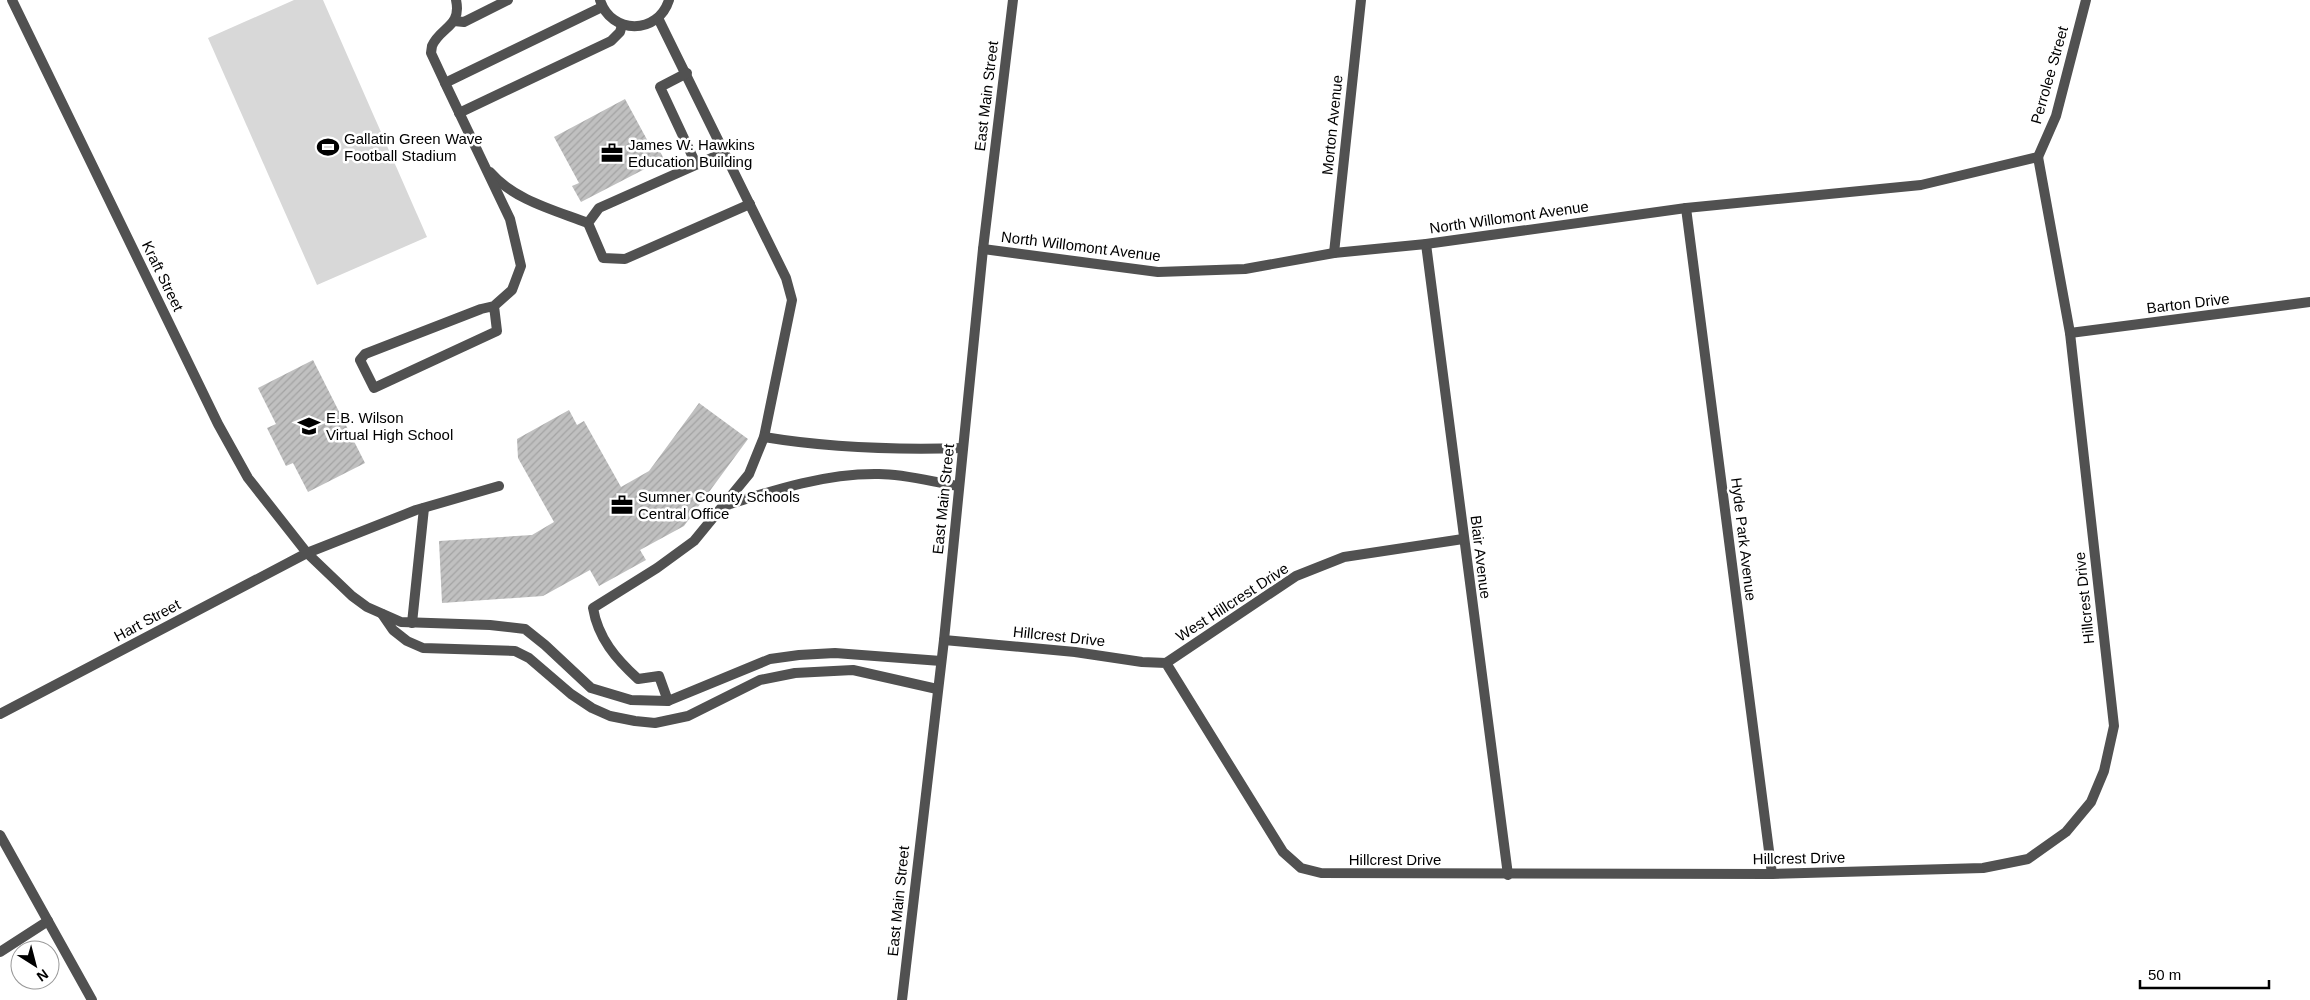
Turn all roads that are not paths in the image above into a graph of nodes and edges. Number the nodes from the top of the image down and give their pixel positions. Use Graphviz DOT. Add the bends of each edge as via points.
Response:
graph roads {
  1 [pos="12,0"];
  2 [pos="456,0"];
  3 [pos="508,0"];
  4 [pos="669,0"];
  5 [pos="1012,0"];
  6 [pos="1361,0"];
  7 [pos="2086,0"];
  8 [pos="601,3"];
  9 [pos="658,18"];
  10 [pos="454,21"];
  11 [pos="622,25"];
  12 [pos="686,73"];
  13 [pos="444,83"];
  14 [pos="459,113"];
  15 [pos="725,152"];
  16 [pos="2038,157"];
  17 [pos="696,164"];
  18 [pos="484,165"];
  19 [pos="750,204"];
  20 [pos="1686,208"];
  21 [pos="588,223"];
  22 [pos="1426,244"];
  23 [pos="983,249"];
  24 [pos="1334,253"];
  25 [pos="2310,302"];
  26 [pos="494,306"];
  27 [pos="2070,333"];
  28 [pos="764,437"];
  29 [pos="963,448"];
  30 [pos="499,486"];
  31 [pos="959,486"];
  32 [pos="724,506"];
  33 [pos="424,508"];
  34 [pos="1463,540"];
  35 [pos="307,553"];
  36 [pos="382,614"];
  37 [pos="412,623"];
  38 [pos="944,640"];
  39 [pos="941,661"];
  40 [pos="1166,664"];
  41 [pos="937,688"];
  42 [pos="668,702"];
  43 [pos="0,714"];
  44 [pos="0,835"];
  45 [pos="1772,874"];
  46 [pos="1508,875"];
  47 [pos="48,921"];
  48 [pos="0,952"];
  49 [pos="92,1000"];
  50 [pos="902,1000"];
  1 -- 35 [label="street, Kraft Street" via="218,424 248,478"];
  2 -- 10 [label="street" via="458,9"];
  3 -- 10 [label="street" via="464,22"];
  4 -- 9 [label="street"];
  5 -- 23 [label="street, East Main Street"];
  6 -- 24 [label="street, Morton Avenue"];
  7 -- 16 [label="street, Perrolee Street" via="2056,116"];
  8 -- 11 [label="street" via="608,16"];
  8 -- 13 [label="street"];
  9 -- 11 [label="street" via="638,27"];
  9 -- 12 [label="street"];
  10 -- 13 [label="street" via="432,46 431,53"];
  11 -- 14 [label="street" via="611,41"];
  12 -- 15 [label="street"];
  12 -- 17 [label="street" via="660,87"];
  13 -- 14 [label="street"];
  14 -- 18 [label="street"];
  15 -- 17 [label="street"];
  15 -- 19 [label="street"];
  16 -- 20 [label="street, North Willomont Avenue" via="1921,185"];
  16 -- 27 [label="street, Hillcrest Drive"];
  17 -- 21 [label="street" via="598,208"];
  18 -- 21 [label="street" via="496,179 530,202"];
  18 -- 26 [label="street" via="510,219 521,266 512,290"];
  19 -- 21 [label="street" via="625,259 604,258"];
  19 -- 28 [label="street" via="786,278 792,300"];
  20 -- 22 [label="street, North Willomont Avenue"];
  20 -- 45 [label="street, Hyde Park Avenue"];
  22 -- 24 [label="street, North Willomont Avenue"];
  22 -- 34 [label="street, Blair Avenue"];
  23 -- 24 [label="street, North Willomont Avenue" via="1158,272 1245,269"];
  23 -- 29 [label="street, East Main Street"];
  25 -- 27 [label="street, Barton Drive"];
  26 -- 26 [label="street" via="365,354 360,360 374,388 497,331"];
  27 -- 45 [label="street, Hillcrest Drive" via="2114,726 2104,771 2091,802 2066,832 2028,859 1983,868"];
  28 -- 29 [label="street" via="800,443 897,449"];
  28 -- 32 [label="street" via="749,474"];
  29 -- 31 [label="street, East Main Street"];
  30 -- 33 [label="street, Hart Street"];
  31 -- 32 [label="street" via="880,474 842,476 791,486"];
  31 -- 38 [label="street, East Main Street"];
  32 -- 42 [label="street" via="694,540 657,568 593,608 596,625 606,644 625,668 638,679 659,676"];
  33 -- 35 [label="street, Hart Street"];
  33 -- 37 [label="street"];
  34 -- 40 [label="street, West Hillcrest Drive" via="1344,557 1296,576"];
  34 -- 46 [label="street, Blair Avenue"];
  35 -- 36 [label="street, Kraft Street" via="352,596"];
  35 -- 43 [label="street, Hart Street"];
  36 -- 37 [label="street"];
  36 -- 41 [label="street" via="393,630 423,648 515,651 529,658 592,708 635,721 655,723 688,716 760,680 795,674 853,670"];
  37 -- 42 [label="street" via="525,629 591,688 631,700"];
  38 -- 39 [label="street, East Main Street"];
  38 -- 40 [label="street, Hillcrest Drive"];
  39 -- 41 [label="street, East Main Street"];
  39 -- 42 [label="street" via="835,653 770,659"];
  40 -- 46 [label="street, Hillcrest Drive" via="1283,852 1301,868 1321,874"];
  41 -- 50 [label="street, East Main Street"];
  44 -- 47 [label="street"];
  45 -- 46 [label="street, Hillcrest Drive"];
  47 -- 48 [label="street"];
  47 -- 49 [label="street"];
}
